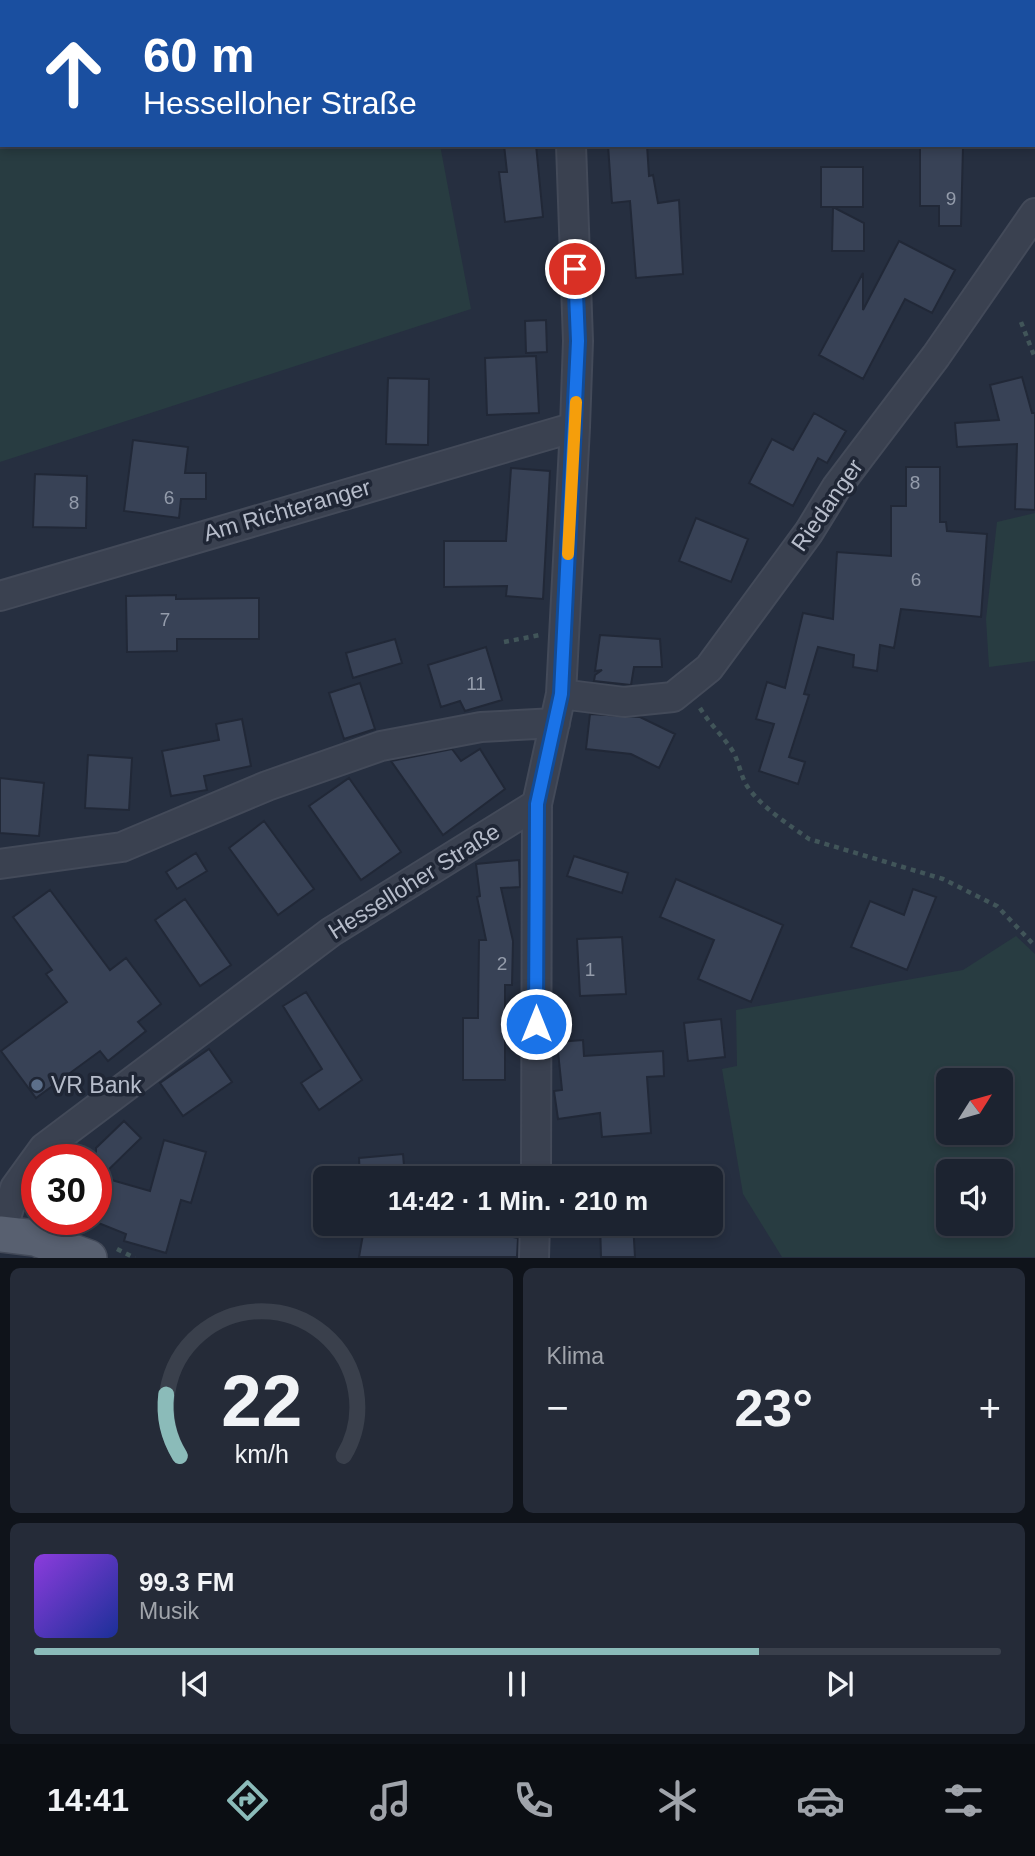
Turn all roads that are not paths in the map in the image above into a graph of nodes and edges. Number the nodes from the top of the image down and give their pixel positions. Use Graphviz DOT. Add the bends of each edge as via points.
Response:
graph roads {
  1 [pos="571,147"];
  2 [pos="1035,213"];
  3 [pos="575,427"];
  4 [pos="0,596"];
  5 [pos="561,694"];
  6 [pos="555,723"];
  7 [pos="537,804"];
  8 [pos="0,864"];
  9 [pos="536,1166"];
  10 [pos="8,1185"];
  11 [pos="1,1234"];
  12 [pos="535,1236"];
  13 [pos="89,1258"];
  14 [pos="534,1258"];
  1 -- 3 [label="street" via="578,341"];
  2 -- 5 [label="street, Riedanger" via="709,668 673,697 624,702"];
  3 -- 4 [label="street, Am Richteranger"];
  3 -- 5 [label="street"];
  5 -- 6 [label="street"];
  6 -- 7 [label="street"];
  6 -- 8 [label="street" via="481,727 381,746 267,786 122,847"];
  7 -- 9 [label="street"];
  7 -- 10 [label="street, Hesselloher Straße" via="331,932 44,1148"];
  10 -- 11 [label="street, Hesselloher Straße"];
  11 -- 13 [label="main road" via="35,1238"];
  12 -- 14 [label="street"];
}
